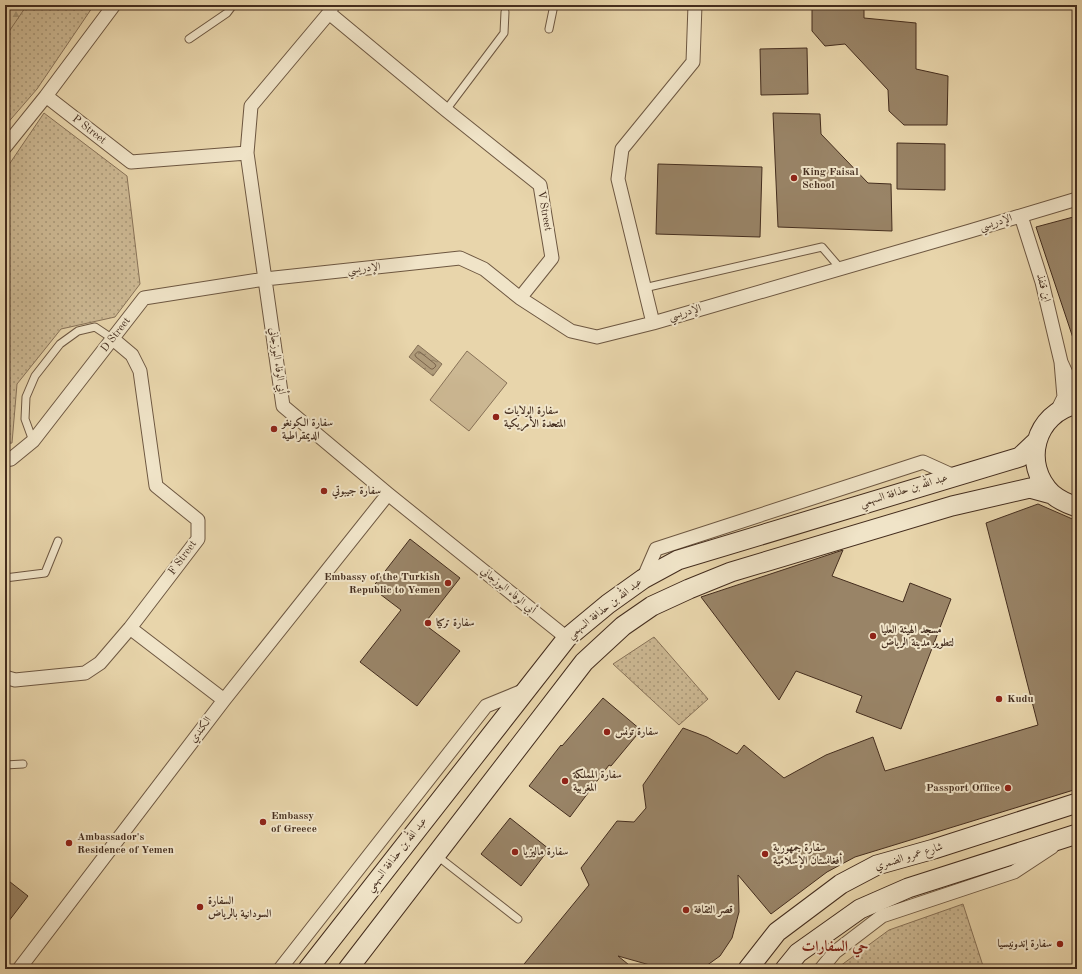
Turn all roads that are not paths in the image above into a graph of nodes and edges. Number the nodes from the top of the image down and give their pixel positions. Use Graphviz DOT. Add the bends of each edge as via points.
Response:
graph roads {
  1 [pos="114,5"];
  2 [pos="233,5"];
  3 [pos="554,5"];
  4 [pos="695,5"];
  5 [pos="331,9"];
  6 [pos="505,12"];
  7 [pos="549,29"];
  8 [pos="189,39"];
  9 [pos="46,96"];
  10 [pos="446,110"];
  11 [pos="5,146"];
  12 [pos="247,153"];
  13 [pos="1077,199"];
  14 [pos="1021,216"];
  15 [pos="840,268"];
  16 [pos="264,279"];
  17 [pos="644,288"];
  18 [pos="520,298"];
  19 [pos="653,323"];
  20 [pos="113,338"];
  21 [pos="1060,362"];
  22 [pos="1077,397"];
  23 [pos="1077,404"];
  24 [pos="1056,413"];
  25 [pos="33,441"];
  26 [pos="1037,441"];
  27 [pos="5,460"];
  28 [pos="388,494"];
  29 [pos="1052,494"];
  30 [pos="1077,507"];
  31 [pos="58,541"];
  32 [pos="5,578"];
  33 [pos="130,628"];
  34 [pos="567,638"];
  35 [pos="5,677"];
  36 [pos="526,690"];
  37 [pos="224,700"];
  38 [pos="23,764"];
  39 [pos="5,765"];
  40 [pos="1077,804"];
  41 [pos="1072,836"];
  42 [pos="436,854"];
  43 [pos="518,919"];
  44 [pos="19,969"];
  45 [pos="280,969"];
  46 [pos="308,969"];
  47 [pos="348,969"];
  48 [pos="748,969"];
  49 [pos="785,969"];
  50 [pos="821,969"];
  1 -- 9 [label="street"];
  2 -- 8 [label="lane" via="227,13"];
  3 -- 7 [label="lane"];
  4 -- 17 [label="street" via="693,62 622,150 618,179"];
  5 -- 10 [label="street, V Street"];
  5 -- 12 [label="street, أبي الوفاء البوزجاني" via="251,106"];
  6 -- 10 [label="lane" via="504,33"];
  9 -- 11 [label="street"];
  9 -- 12 [label="street, P Street" via="131,162"];
  10 -- 18 [label="street, V Street" via="540,185 552,258"];
  12 -- 16 [label="street, أبي الوفاء البوزجاني"];
  13 -- 14 [label="street, الإدريسي"];
  14 -- 15 [label="street, الإدريسي"];
  14 -- 21 [label="street, ابن قنفذ" via="1042,282"];
  15 -- 17 [label="lane" via="822,247"];
  15 -- 19 [label="street, الإدريسي"];
  16 -- 18 [label="street, الإدريسي" via="460,258 484,269"];
  16 -- 20 [label="street, D Street" via="144,298"];
  16 -- 28 [label="street, أبي الوفاء البوزجاني" via="283,406"];
  17 -- 19 [label="street"];
  18 -- 19 [label="street, الإدريسي" via="571,331 596,337"];
  20 -- 25 [label="street, D Street"];
  20 -- 25 [label="lane" via="95,327 78,331 60,344 35,376 26,397 25,419"];
  20 -- 33 [label="street, F Street" via="132,355 140,372 156,486 198,520 198,539"];
  21 -- 22 [label="street"];
  21 -- 24 [label="street" via="1064,397"];
  23 -- 24 [label="street"];
  24 -- 26 [label="street" via="1044,425"];
  25 -- 27 [label="street, D Street"];
  26 -- 29 [label="street" via="1037,470"];
  26 -- 34 [label="street, عبد الله بن حذافة السهمي" via="1020,457 678,560 643,579"];
  28 -- 34 [label="street, أبي الوفاء البوزجاني"];
  28 -- 37 [label="street, الكندي"];
  29 -- 30 [label="street"];
  29 -- 42 [label="street" via="1030,488 952,506 731,572 652,606 623,626 584,662"];
  31 -- 32 [label="lane" via="45,573"];
  33 -- 35 [label="street, F Street" via="100,663 85,673 15,680"];
  33 -- 37 [label="street"];
  34 -- 36 [label="street, عبد الله بن حذافة السهمي"];
  36 -- 45 [label="street" via="486,706"];
  36 -- 46 [label="street, عبد الله بن حذافة السهمي"];
  37 -- 44 [label="street, الكندي"];
  38 -- 39 [label="lane"];
  40 -- 48 [label="street, شارع عمرو الضمري" via="877,865 841,884 777,932"];
  41 -- 49 [label="street" via="908,888 860,909 798,953"];
  41 -- 50 [label="street" via="1014,872 882,916 835,952"];
  42 -- 43 [label="lane"];
  42 -- 47 [label="street"];
}
